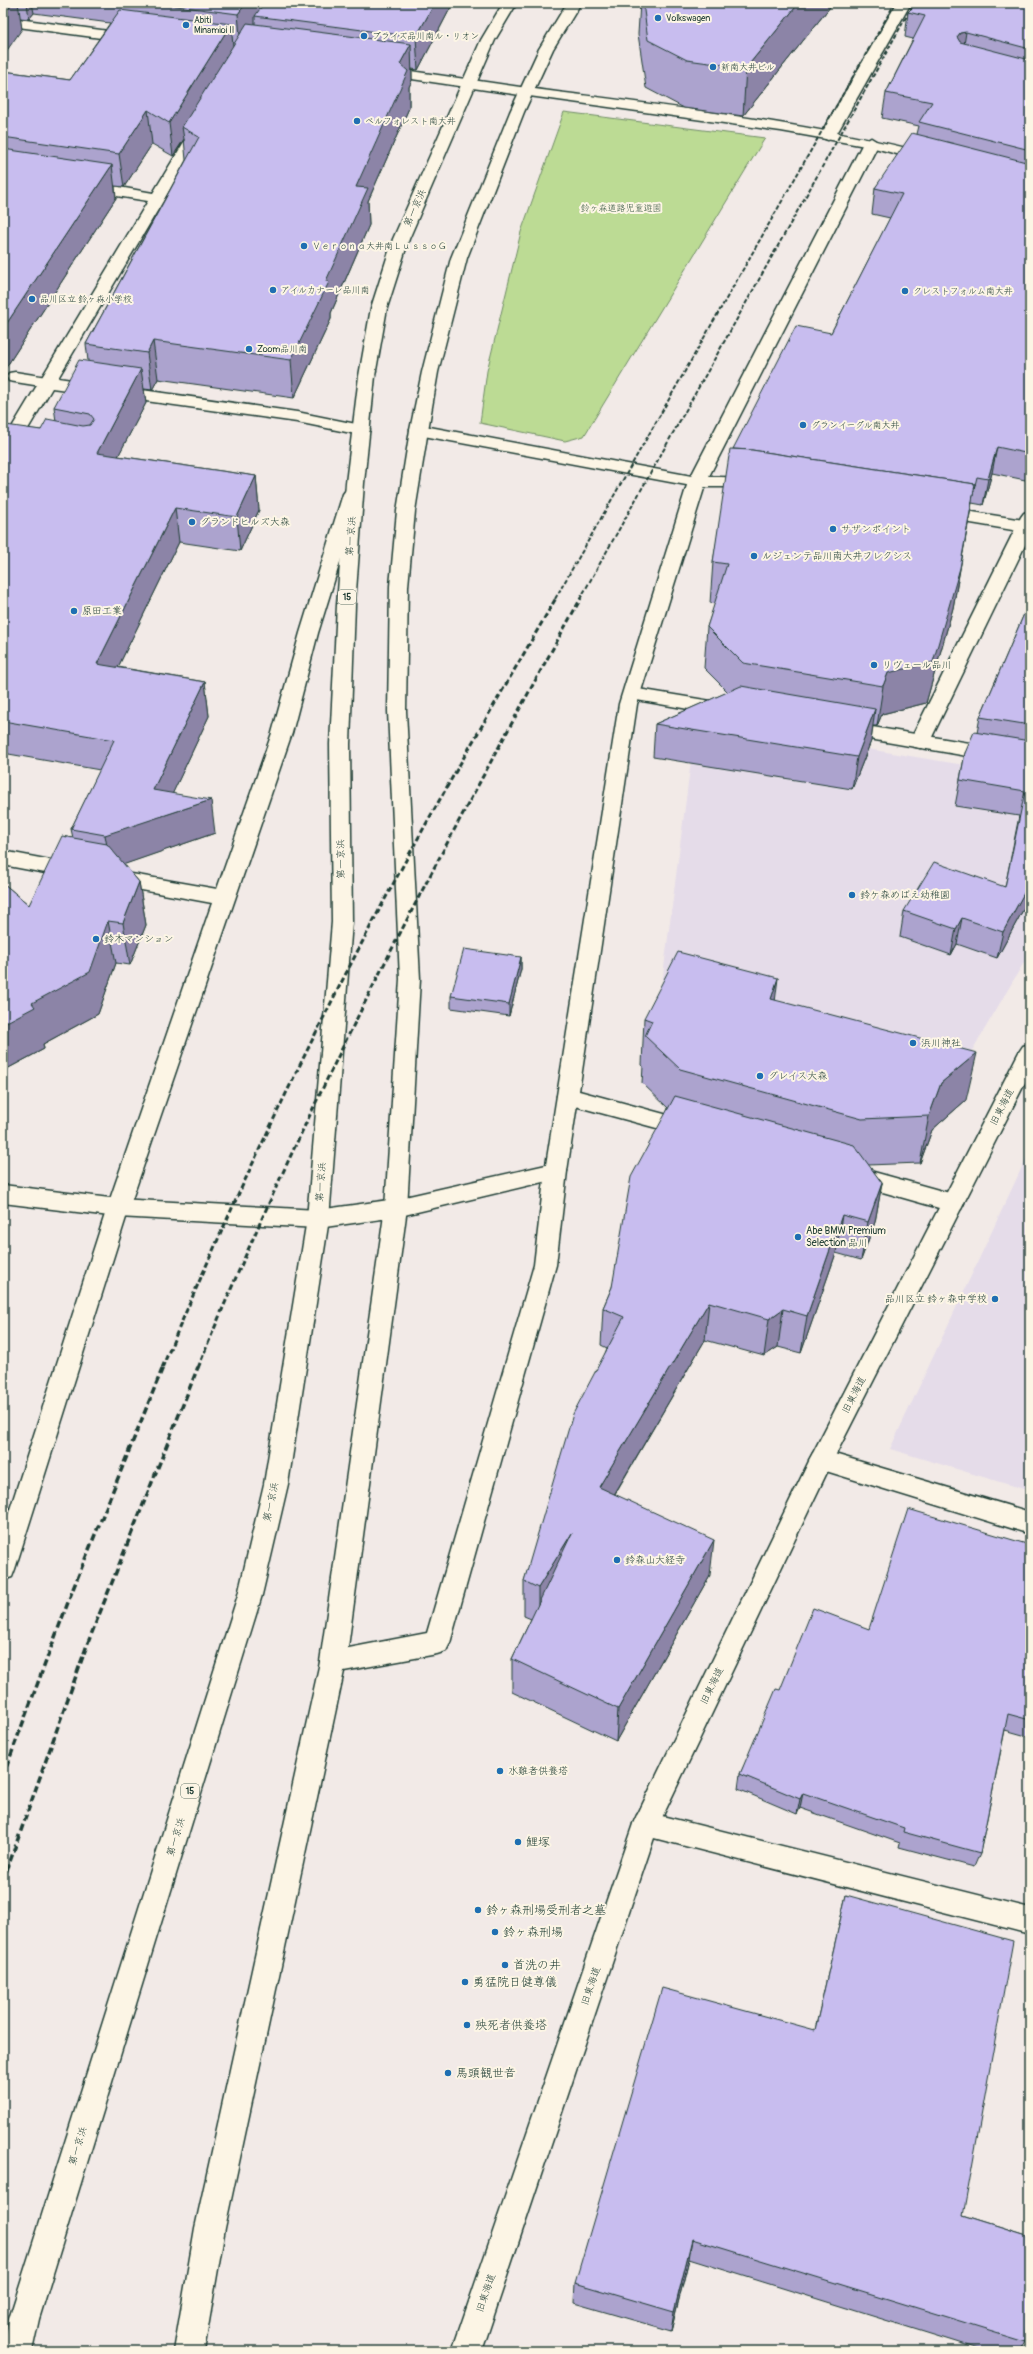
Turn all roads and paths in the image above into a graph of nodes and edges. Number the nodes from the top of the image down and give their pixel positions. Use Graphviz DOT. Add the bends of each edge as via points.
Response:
graph roads {
  1 [pos="510,3"];
  2 [pos="574,3"];
  3 [pos="904,3"];
  4 [pos="3,21"];
  5 [pos="142,40"];
  6 [pos="365,69"];
  7 [pos="469,82"];
  8 [pos="527,92"];
  9 [pos="209,112"];
  10 [pos="828,136"];
  11 [pos="871,143"];
  12 [pos="947,162"];
  13 [pos="70,184"];
  14 [pos="158,198"];
  15 [pos="14,377"];
  16 [pos="47,382"];
  17 [pos="361,430"];
  18 [pos="419,430"];
  19 [pos="13,440"];
  20 [pos="31,443"];
  21 [pos="3,456"];
  22 [pos="697,482"];
  23 [pos="355,483"];
  24 [pos="772,488"];
  25 [pos="923,511"];
  26 [pos="1029,524"];
  27 [pos="632,694"];
  28 [pos="746,713"];
  29 [pos="822,725"];
  30 [pos="920,741"];
  31 [pos="1030,760"];
  32 [pos="3,858"];
  33 [pos="224,898"];
  34 [pos="1030,1052"];
  35 [pos="568,1096"];
  36 [pos="710,1135"];
  37 [pos="831,1169"];
  38 [pos="556,1171"];
  39 [pos="3,1194"];
  40 [pos="953,1203"];
  41 [pos="118,1208"];
  42 [pos="396,1208"];
  43 [pos="318,1219"];
  44 [pos="821,1460"];
  45 [pos="1030,1523"];
  46 [pos="3,1569"];
  47 [pos="333,1662"];
  48 [pos="646,1824"];
  49 [pos="1030,1921"];
  50 [pos="17,2351"];
  51 [pos="190,2351"];
  52 [pos="467,2351"];
  1 -- 7 [label="main road, 第一京浜 / 15" via="488,40"];
  2 -- 8 [label="main road" via="546,49"];
  3 -- 10 [label="main road"];
  4 -- 5 [label="main road"];
  6 -- 7 [label="main road"];
  7 -- 8 [label="main road"];
  7 -- 17 [label="main road, 第一京浜 / 15" via="401,239 379,308"];
  8 -- 10 [label="main road"];
  8 -- 18 [label="main road" via="459,258 430,372"];
  9 -- 14 [label="main road"];
  10 -- 11 [label="main road"];
  11 -- 12 [label="main road"];
  11 -- 22 [label="main road"];
  13 -- 14 [label="main road"];
  14 -- 16 [label="main road"];
  15 -- 16 [label="main road"];
  16 -- 17 [label="main road" via="297,417"];
  16 -- 19 [label="main road"];
  17 -- 23 [label="main road, 第一京浜 / 15"];
  18 -- 22 [label="main road"];
  18 -- 42 [label="main road" via="406,511 400,586 397,711 410,979"];
  19 -- 20 [label="main road"];
  19 -- 21 [label="main road"];
  22 -- 24 [label="main road" via="730,482"];
  22 -- 27 [label="main road"];
  23 -- 33 [label="main road" via="309,633 282,733"];
  23 -- 43 [label="main road, 第一京浜 / 15" via="340,744 342,922"];
  25 -- 26 [label="main road"];
  26 -- 30 [label="main road"];
  27 -- 28 [label="main road"];
  27 -- 35 [label="main road" via="625,717"];
  29 -- 30 [label="main road"];
  30 -- 31 [label="main road"];
  32 -- 33 [label="main road"];
  33 -- 41 [label="main road"];
  34 -- 40 [label="main road, 旧東海道"];
  35 -- 36 [label="main road"];
  35 -- 38 [label="main road"];
  37 -- 40 [label="main road"];
  38 -- 42 [label="main road"];
  38 -- 47 [label="main road" via="545,1266 437,1642"];
  39 -- 41 [label="main road"];
  40 -- 44 [label="main road, 旧東海道"];
  41 -- 43 [label="main road"];
  41 -- 46 [label="main road"];
  42 -- 43 [label="main road"];
  42 -- 47 [label="main road"];
  43 -- 50 [label="main road, 第一京浜 / 15" via="276,1484 250,1595 24,2319"];
  44 -- 45 [label="main road"];
  44 -- 48 [label="main road, 旧東海道"];
  47 -- 51 [label="main road" via="210,2228"];
  48 -- 49 [label="main road"];
  48 -- 52 [label="main road, 旧東海道"];
}
